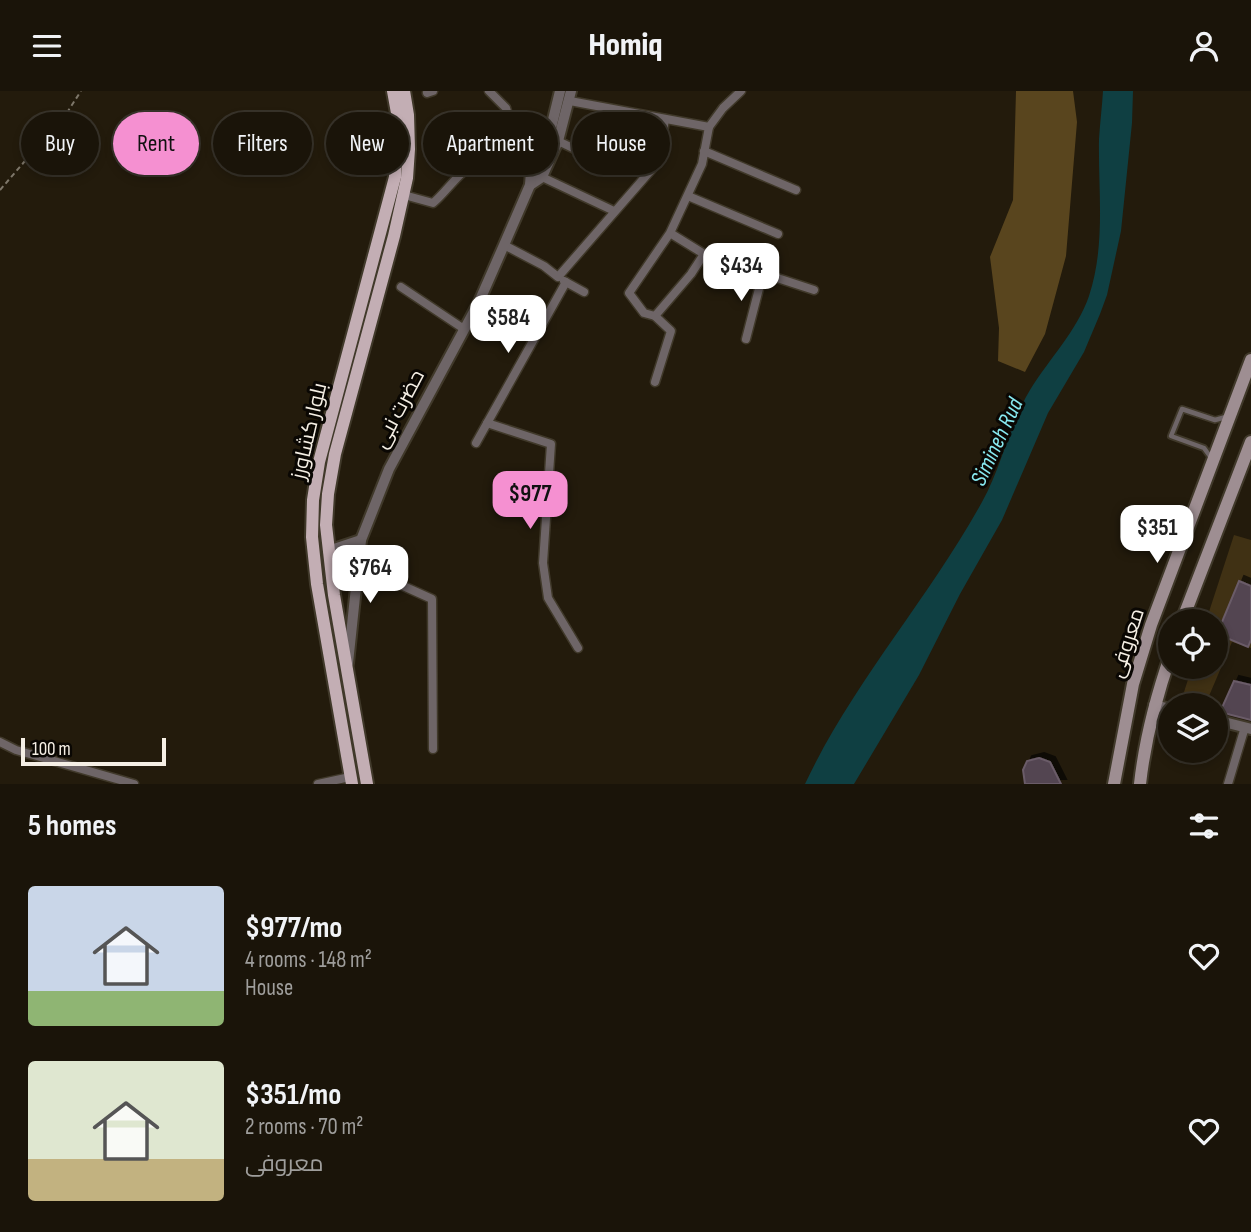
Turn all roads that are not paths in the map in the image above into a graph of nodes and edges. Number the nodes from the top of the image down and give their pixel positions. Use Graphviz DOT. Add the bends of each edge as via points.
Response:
graph roads {
  1 [pos="393,91"];
  2 [pos="404,91"];
  3 [pos="489,91"];
  4 [pos="560,91"];
  5 [pos="741,91"];
  6 [pos="571,96"];
  7 [pos="507,112"];
  8 [pos="555,112"];
  9 [pos="636,112"];
  10 [pos="670,120"];
  11 [pos="709,127"];
  12 [pos="558,141"];
  13 [pos="572,148"];
  14 [pos="704,151"];
  15 [pos="460,175"];
  16 [pos="531,175"];
  17 [pos="646,175"];
  18 [pos="542,177"];
  19 [pos="530,185"];
  20 [pos="796,190"];
  21 [pos="404,195"];
  22 [pos="688,195"];
  23 [pos="614,211"];
  24 [pos="670,233"];
  25 [pos="388,234"];
  26 [pos="778,234"];
  27 [pos="504,245"];
  28 [pos="704,254"];
  29 [pos="763,273"];
  30 [pos="562,280"];
  31 [pos="401,287"];
  32 [pos="814,290"];
  33 [pos="584,292"];
  34 [pos="655,316"];
  35 [pos="464,329"];
  36 [pos="746,339"];
  37 [pos="1251,360"];
  38 [pos="655,382"];
  39 [pos="1230,416"];
  40 [pos="488,423"];
  41 [pos="1251,442"];
  42 [pos="476,443"];
  43 [pos="1213,461"];
  44 [pos="361,540"];
  45 [pos="328,551"];
  46 [pos="359,566"];
  47 [pos="1187,609"];
  48 [pos="578,647"];
  49 [pos="348,666"];
  50 [pos="1163,679"];
  51 [pos="1154,705"];
  52 [pos="1158,706"];
  53 [pos="1228,723"];
  54 [pos="1248,728"];
  55 [pos="0,742"];
  56 [pos="433,749"];
  57 [pos="351,781"];
  58 [pos="134,784"];
  59 [pos="318,784"];
  60 [pos="367,784"];
  61 [pos="1114,784"];
  62 [pos="1140,784"];
  63 [pos="1228,784"];
  1 -- 25 [label="main road, بلوار کشاورز" via="395,177"];
  2 -- 21 [label="main road, بلوار کشاورز" via="410,149"];
  3 -- 7 [label="street"];
  4 -- 8 [label="street"];
  5 -- 11 [label="street"];
  6 -- 9 [label="street"];
  6 -- 12 [label="street"];
  10 -- 11 [label="street"];
  11 -- 14 [label="street"];
  12 -- 13 [label="street"];
  14 -- 20 [label="street"];
  14 -- 22 [label="street"];
  15 -- 21 [label="street" via="433,203"];
  16 -- 19 [label="street"];
  17 -- 23 [label="street"];
  18 -- 19 [label="street"];
  18 -- 23 [label="street"];
  19 -- 27 [label="street, حضرت نبی"];
  21 -- 25 [label="main road, بلوار کشاورز"];
  22 -- 24 [label="street"];
  22 -- 26 [label="street"];
  23 -- 30 [label="street"];
  24 -- 28 [label="street"];
  24 -- 34 [label="street" via="629,293 644,313"];
  25 -- 45 [label="main road, بلوار کشاورز" via="335,454 328,494"];
  25 -- 57 [label="main road, بلوار کشاورز" via="325,438 313,500 317,584"];
  27 -- 30 [label="street"];
  27 -- 35 [label="street, حضرت نبی"];
  28 -- 29 [label="street"];
  28 -- 34 [label="street"];
  29 -- 32 [label="street"];
  29 -- 36 [label="street"];
  30 -- 33 [label="street"];
  30 -- 40 [label="street"];
  31 -- 35 [label="street"];
  34 -- 38 [label="street" via="671,331"];
  35 -- 44 [label="street, حضرت نبی" via="388,469"];
  37 -- 39 [label="main road, معروفی"];
  39 -- 43 [label="main road, معروفی"];
  39 -- 43 [label="lane" via="1215,420 1182,409 1171,436 1204,448"];
  40 -- 42 [label="street"];
  40 -- 48 [label="street" via="551,444 543,563 548,598"];
  41 -- 47 [label="main road"];
  43 -- 61 [label="main road, معروفی" via="1133,684"];
  44 -- 45 [label="street"];
  44 -- 46 [label="street, حضرت نبی"];
  45 -- 49 [label="main road, بلوار کشاورز"];
  46 -- 49 [label="street, حضرت نبی"];
  46 -- 56 [label="street" via="432,599"];
  49 -- 60 [label="main road, بلوار کشاورز"];
  50 -- 51 [label="main road"];
  51 -- 52 [label="street"];
  51 -- 62 [label="main road"];
  53 -- 54 [label="street"];
  54 -- 63 [label="street"];
  55 -- 58 [label="street"];
  57 -- 59 [label="street"];
}
